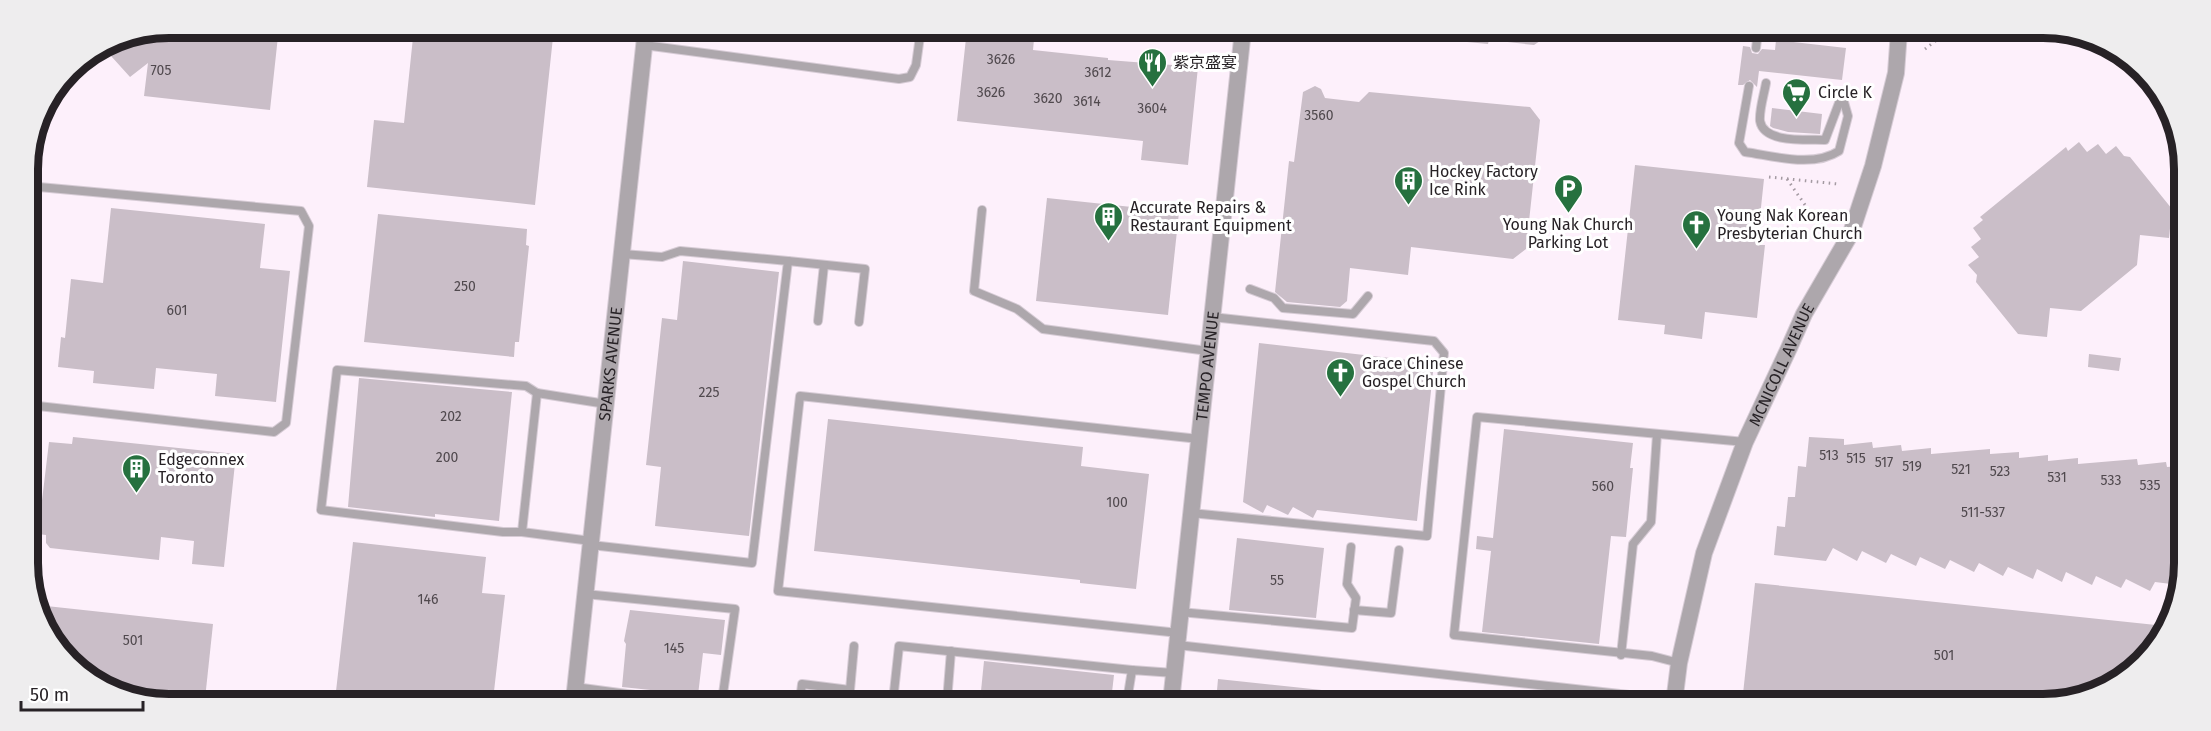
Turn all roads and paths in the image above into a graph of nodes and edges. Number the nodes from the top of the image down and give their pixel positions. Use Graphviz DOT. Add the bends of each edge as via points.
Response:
graph roads {
  1 [pos="645,38"];
  2 [pos="920,38"];
  3 [pos="1242,38"];
  4 [pos="1757,38"];
  5 [pos="1899,38"];
  6 [pos="1939,38"];
  7 [pos="644,45"];
  8 [pos="1756,48"];
  9 [pos="1925,49"];
  10 [pos="1766,83"];
  11 [pos="1749,86"];
  12 [pos="1769,177"];
  13 [pos="1787,179"];
  14 [pos="1838,184"];
  15 [pos="38,188"];
  16 [pos="982,210"];
  17 [pos="1821,228"];
  18 [pos="622,254"];
  19 [pos="788,261"];
  20 [pos="824,265"];
  21 [pos="1250,289"];
  22 [pos="1368,297"];
  23 [pos="1212,317"];
  24 [pos="818,321"];
  25 [pos="859,322"];
  26 [pos="1208,351"];
  27 [pos="537,393"];
  28 [pos="597,403"];
  29 [pos="38,406"];
  30 [pos="1657,434"];
  31 [pos="1199,439"];
  32 [pos="1745,442"];
  33 [pos="1191,513"];
  34 [pos="522,532"];
  35 [pos="591,543"];
  36 [pos="1351,547"];
  37 [pos="1399,550"];
  38 [pos="585,594"];
  39 [pos="1354,610"];
  40 [pos="1180,612"];
  41 [pos="1178,639"];
  42 [pos="854,646"];
  43 [pos="951,651"];
  44 [pos="1621,655"];
  45 [pos="1679,663"];
  46 [pos="1132,670"];
  47 [pos="1174,673"];
  48 [pos="850,690"];
  49 [pos="1606,692"];
  50 [pos="1128,693"];
  51 [pos="1172,693"];
  52 [pos="1618,693"];
  53 [pos="1675,693"];
  54 [pos="575,694"];
  55 [pos="723,694"];
  56 [pos="801,694"];
  57 [pos="850,694"];
  58 [pos="894,694"];
  59 [pos="948,694"];
  1 -- 7 [label="street, SPARKS AVENUE"];
  2 -- 7 [label="lane" via="910,77 899,80"];
  3 -- 23 [label="street, TEMPO AVENUE"];
  4 -- 8 [label="lane"];
  5 -- 32 [label="street, MCNICOLL AVENUE" via="1896,73 1851,233 1804,314"];
  6 -- 9 [label="path"];
  7 -- 18 [label="street, SPARKS AVENUE"];
  10 -- 11 [label="lane" via="1760,121 1764,131 1772,136 1825,140 1842,95 1848,116 1839,151 1814,160 1745,152 1739,143"];
  12 -- 13 [label="path"];
  13 -- 14 [label="path"];
  13 -- 17 [label="path"];
  15 -- 29 [label="lane" via="301,211 309,226 286,423 274,432"];
  16 -- 26 [label="lane" via="974,291 1017,309 1043,329"];
  18 -- 19 [label="lane" via="662,257 680,251"];
  18 -- 28 [label="street, SPARKS AVENUE"];
  19 -- 20 [label="lane"];
  19 -- 35 [label="lane" via="752,563"];
  20 -- 24 [label="lane"];
  20 -- 25 [label="lane" via="865,270"];
  21 -- 22 [label="lane" via="1274,298 1283,308 1343,314 1353,314"];
  23 -- 26 [label="street, TEMPO AVENUE"];
  23 -- 33 [label="lane" via="1434,341 1444,352 1427,536"];
  26 -- 31 [label="street, TEMPO AVENUE"];
  27 -- 28 [label="lane"];
  27 -- 34 [label="lane"];
  27 -- 34 [label="lane" via="526,386 338,370 321,510"];
  28 -- 35 [label="street, SPARKS AVENUE"];
  30 -- 32 [label="lane"];
  30 -- 44 [label="lane" via="1651,522 1634,544"];
  30 -- 44 [label="lane" via="1477,417 1454,635"];
  31 -- 33 [label="street, TEMPO AVENUE"];
  31 -- 41 [label="lane" via="801,396 778,591"];
  32 -- 45 [label="street, MCNICOLL AVENUE" via="1704,553"];
  33 -- 40 [label="street, TEMPO AVENUE"];
  34 -- 35 [label="lane"];
  35 -- 38 [label="street, SPARKS AVENUE"];
  36 -- 39 [label="lane" via="1347,584 1356,598"];
  37 -- 39 [label="lane" via="1391,613"];
  38 -- 54 [label="street, SPARKS AVENUE"];
  38 -- 55 [label="lane" via="735,609"];
  39 -- 40 [label="lane" via="1352,628"];
  40 -- 41 [label="street, TEMPO AVENUE"];
  41 -- 47 [label="street, TEMPO AVENUE"];
  41 -- 49 [label="lane"];
  42 -- 48 [label="lane"];
  43 -- 46 [label="lane"];
  43 -- 58 [label="lane" via="899,646"];
  43 -- 59 [label="lane"];
  44 -- 45 [label="lane" via="1652,656"];
  45 -- 53 [label="street, MCNICOLL AVENUE"];
  46 -- 47 [label="lane"];
  46 -- 50 [label="lane"];
  47 -- 51 [label="street, TEMPO AVENUE"];
  48 -- 56 [label="lane" via="802,684"];
  48 -- 57 [label="lane"];
  49 -- 52 [label="lane"];
}
